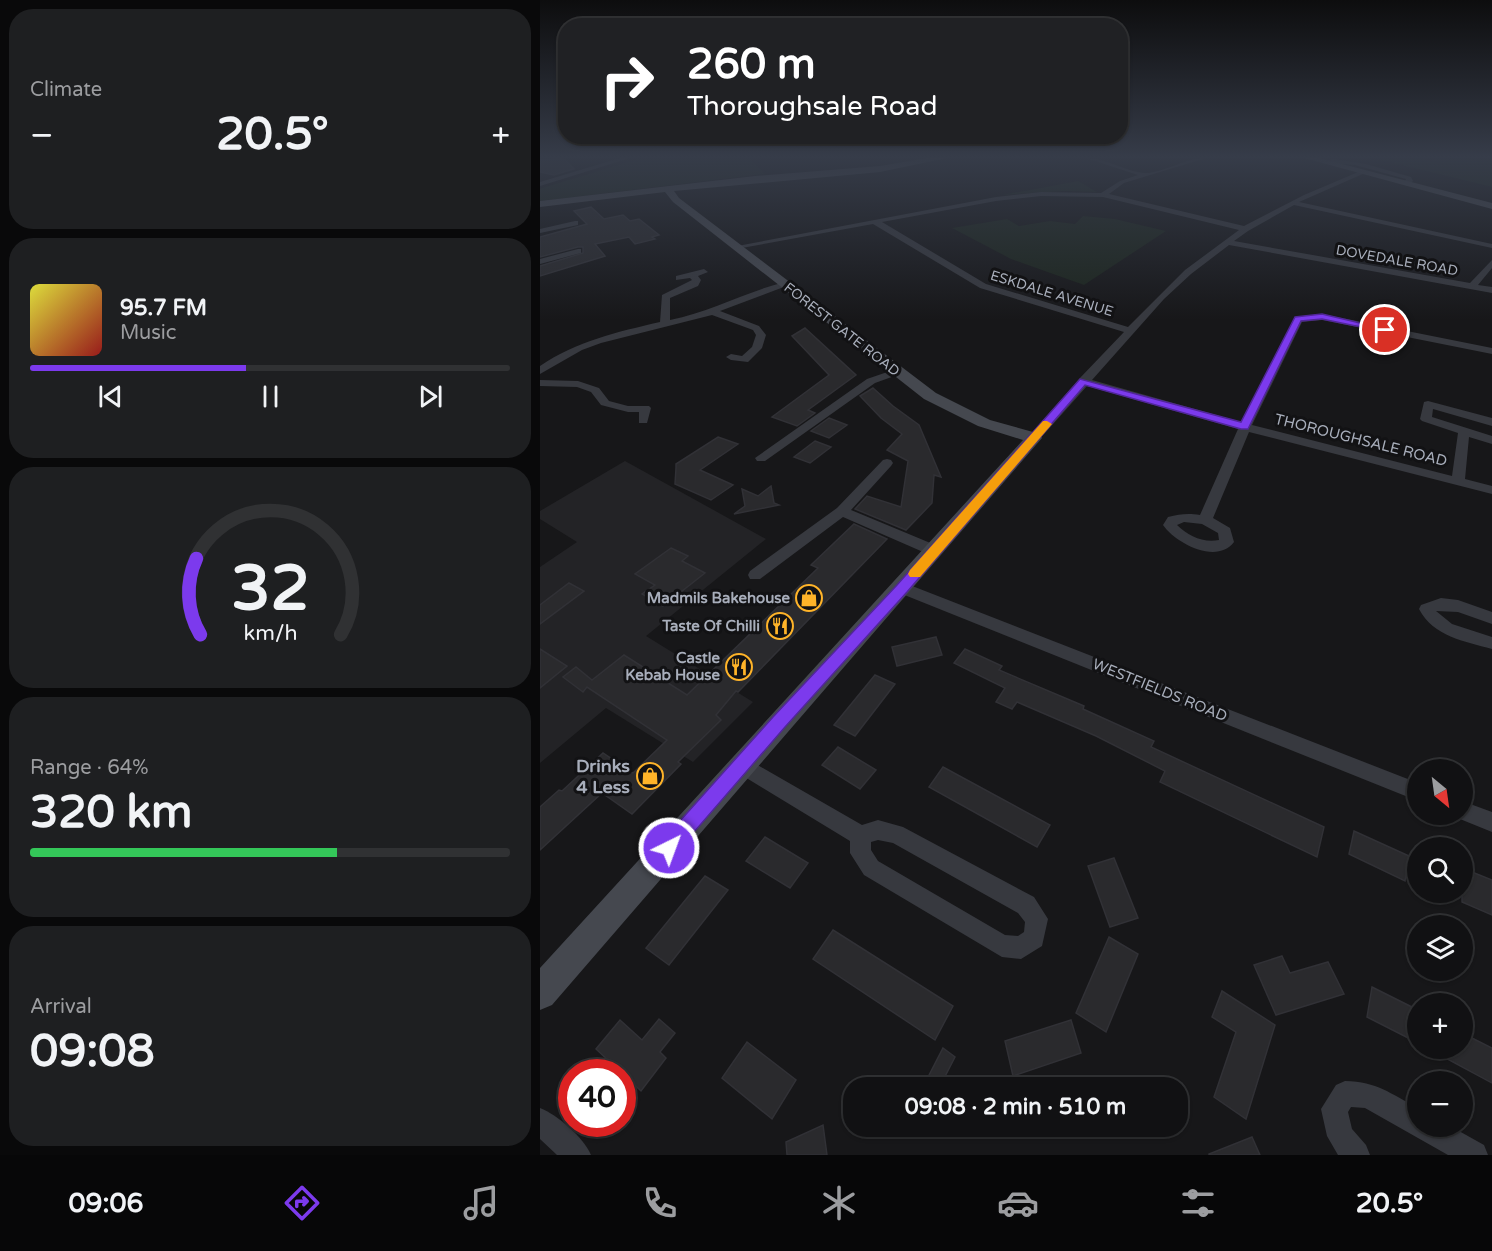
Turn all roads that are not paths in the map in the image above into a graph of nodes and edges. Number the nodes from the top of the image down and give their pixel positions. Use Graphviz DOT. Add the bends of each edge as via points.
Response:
graph roads {
  1 [pos="691,212"];
  2 [pos="925,212"];
  3 [pos="1174,212"];
  4 [pos="1276,212"];
  5 [pos="1333,212"];
  6 [pos="874,221"];
  7 [pos="575,223"];
  8 [pos="1245,229"];
  9 [pos="540,231"];
  10 [pos="1226,242"];
  11 [pos="1492,246"];
  12 [pos="736,247"];
  13 [pos="578,251"];
  14 [pos="541,261"];
  15 [pos="1492,263"];
  16 [pos="704,272"];
  17 [pos="692,275"];
  18 [pos="680,278"];
  19 [pos="785,285"];
  20 [pos="1472,286"];
  21 [pos="1492,290"];
  22 [pos="713,312"];
  23 [pos="665,323"];
  24 [pos="1131,331"];
  25 [pos="1492,351"];
  26 [pos="732,357"];
  27 [pos="540,360"];
  28 [pos="553,361"];
  29 [pos="540,371"];
  30 [pos="896,372"];
  31 [pos="1083,381"];
  32 [pos="540,383"];
  33 [pos="643,421"];
  34 [pos="1492,422"];
  35 [pos="1245,427"];
  36 [pos="1464,431"];
  37 [pos="1034,438"];
  38 [pos="1492,440"];
  39 [pos="760,458"];
  40 [pos="887,463"];
  41 [pos="1458,482"];
  42 [pos="1492,490"];
  43 [pos="842,511"];
  44 [pos="1205,520"];
  45 [pos="935,551"];
  46 [pos="755,575"];
  47 [pos="902,588"];
  48 [pos="1492,618"];
  49 [pos="1492,643"];
  50 [pos="742,765"];
  51 [pos="1407,788"];
  52 [pos="1473,814"];
  53 [pos="1492,822"];
  54 [pos="861,836"];
  55 [pos="540,993"];
  56 [pos="1407,1117"];
  57 [pos="540,1121"];
  58 [pos="1443,1137"];
  59 [pos="576,1155"];
  60 [pos="1356,1155"];
  61 [pos="1474,1155"];
  1 -- 12 [label="street, FOREST GATE ROAD"];
  2 -- 6 [label="street"];
  3 -- 8 [label="street"];
  4 -- 8 [label="street"];
  5 -- 11 [label="street"];
  6 -- 12 [label="street"];
  6 -- 24 [label="street, ESKDALE AVENUE" via="983,286"];
  7 -- 9 [label="street"];
  8 -- 10 [label="street"];
  10 -- 20 [label="street, DOVEDALE ROAD"];
  10 -- 24 [label="street" via="1161,297"];
  12 -- 19 [label="street, FOREST GATE ROAD"];
  13 -- 14 [label="street"];
  15 -- 20 [label="street"];
  16 -- 17 [label="street"];
  17 -- 18 [label="street"];
  17 -- 23 [label="street" via="697,280 694,284 665,297"];
  19 -- 22 [label="street"];
  19 -- 30 [label="street, FOREST GATE ROAD"];
  20 -- 21 [label="street, DOVEDALE ROAD"];
  22 -- 23 [label="street"];
  22 -- 26 [label="street" via="756,328 761,335 757,348 744,360"];
  23 -- 28 [label="street" via="587,343"];
  24 -- 31 [label="street"];
  25 -- 35 [label="street" via="1322,317 1298,319"];
  27 -- 28 [label="street"];
  28 -- 29 [label="street"];
  30 -- 37 [label="street, FOREST GATE ROAD" via="957,411"];
  30 -- 39 [label="street" via="871,381"];
  31 -- 35 [label="street, THOROUGHSALE ROAD"];
  31 -- 37 [label="street"];
  32 -- 33 [label="street" via="578,384 595,390 605,404 645,408"];
  34 -- 36 [label="street" via="1428,404 1426,419"];
  35 -- 41 [label="street, THOROUGHSALE ROAD"];
  35 -- 44 [label="street"];
  36 -- 38 [label="street"];
  36 -- 41 [label="street"];
  37 -- 45 [label="street"];
  40 -- 43 [label="street"];
  41 -- 42 [label="street, THOROUGHSALE ROAD"];
  43 -- 45 [label="street"];
  43 -- 46 [label="street"];
  45 -- 47 [label="street"];
  47 -- 50 [label="street"];
  47 -- 51 [label="street, WESTFIELDS ROAD"];
  48 -- 49 [label="street" via="1443,602 1427,609 1442,626"];
  50 -- 54 [label="street"];
  50 -- 55 [label="street"];
  52 -- 53 [label="street"];
  54 -- 54 [label="street" via="878,831 897,834 1026,905 1037,919 1034,938 1021,948 1002,946 871,868 860,853"];
  56 -- 60 [label="street" via="1368,1095 1345,1094 1334,1109 1340,1136"];
  57 -- 59 [label="street"];
  58 -- 61 [label="street"];
}
